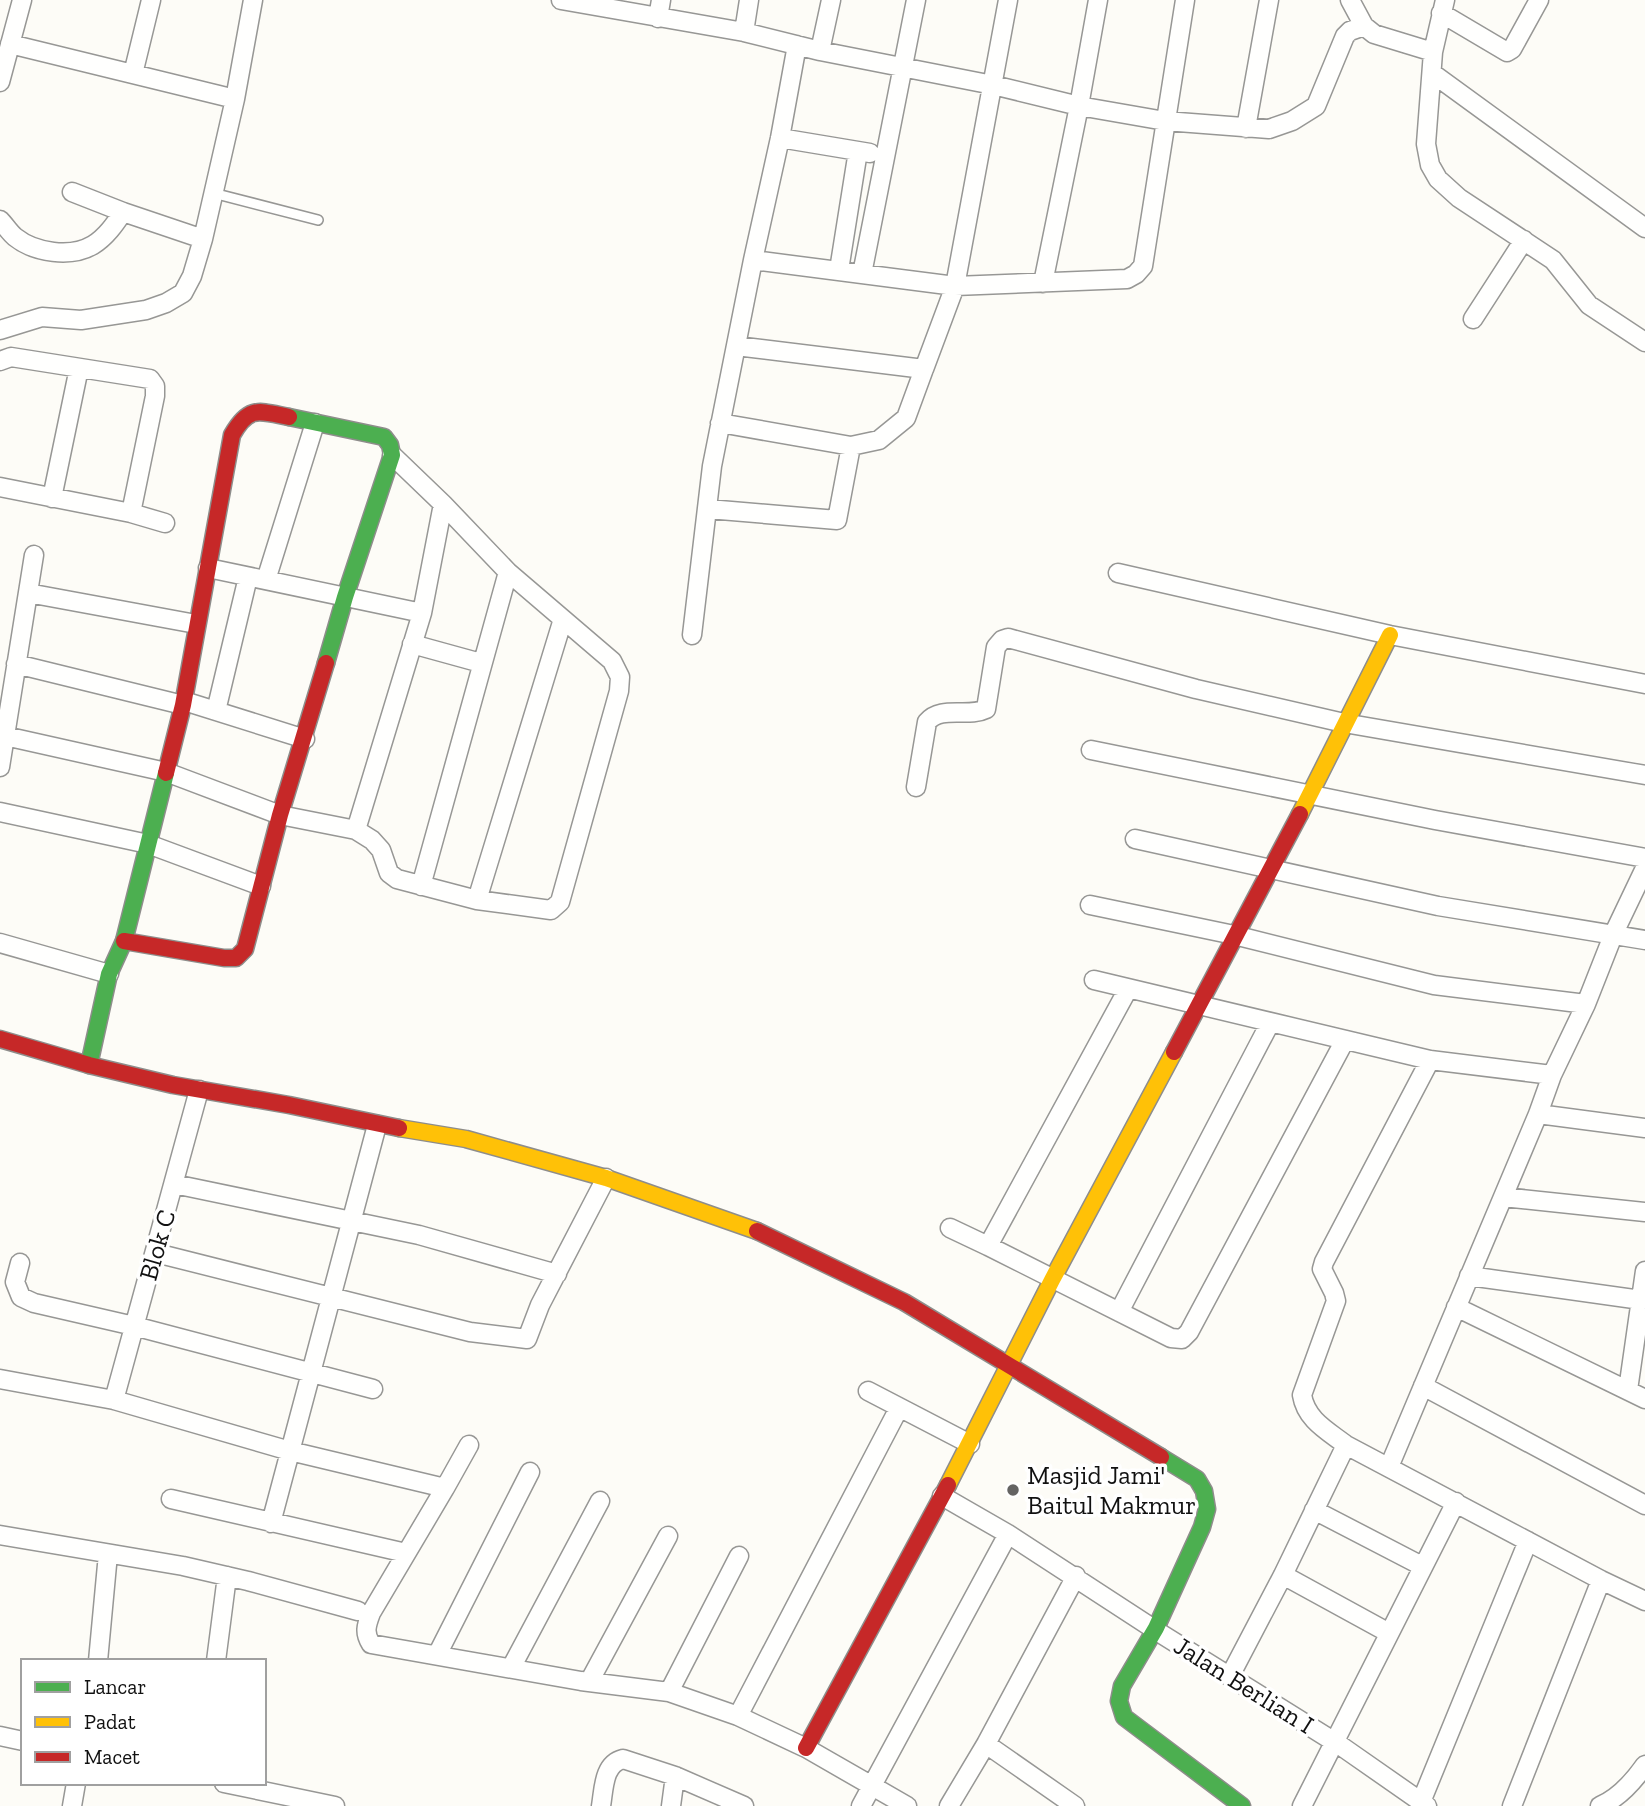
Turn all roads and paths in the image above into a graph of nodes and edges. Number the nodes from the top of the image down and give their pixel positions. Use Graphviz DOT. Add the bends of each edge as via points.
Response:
graph roads {
  1 [pos="22,0"];
  2 [pos="151,0"];
  3 [pos="253,0"];
  4 [pos="564,0"];
  5 [pos="661,0"];
  6 [pos="750,0"];
  7 [pos="831,0"];
  8 [pos="916,0"];
  9 [pos="1008,0"];
  10 [pos="1098,0"];
  11 [pos="1185,0"];
  12 [pos="1269,0"];
  13 [pos="1350,0"];
  14 [pos="1539,0"];
  15 [pos="1443,6"];
  16 [pos="658,18"];
  17 [pos="1364,26"];
  18 [pos="744,32"];
  19 [pos="10,44"];
  20 [pos="797,45"];
  21 [pos="820,51"];
  22 [pos="1429,51"];
  23 [pos="904,68"];
  24 [pos="1432,73"];
  25 [pos="133,74"];
  26 [pos="0,82"];
  27 [pos="993,85"];
  28 [pos="235,99"];
  29 [pos="1079,106"];
  30 [pos="1165,121"];
  31 [pos="1247,128"];
  32 [pos="780,138"];
  33 [pos="858,151"];
  34 [pos="885,155"];
  35 [pos="72,192"];
  36 [pos="213,193"];
  37 [pos="123,212"];
  38 [pos="0,220"];
  39 [pos="318,220"];
  40 [pos="1645,228"];
  41 [pos="203,239"];
  42 [pos="1524,240"];
  43 [pos="753,260"];
  44 [pos="839,270"];
  45 [pos="862,274"];
  46 [pos="1043,283"];
  47 [pos="955,286"];
  48 [pos="1474,319"];
  49 [pos="0,330"];
  50 [pos="1645,342"];
  51 [pos="736,346"];
  52 [pos="0,361"];
  53 [pos="79,368"];
  54 [pos="924,369"];
  55 [pos="315,423"];
  56 [pos="720,423"];
  57 [pos="851,446"];
  58 [pos="392,455"];
  59 [pos="0,486"];
  60 [pos="52,498"];
  61 [pos="443,504"];
  62 [pos="708,509"];
  63 [pos="131,513"];
  64 [pos="165,523"];
  65 [pos="34,555"];
  66 [pos="208,568"];
  67 [pos="508,572"];
  68 [pos="1118,573"];
  69 [pos="257,578"];
  70 [pos="28,593"];
  71 [pos="345,597"];
  72 [pos="422,613"];
  73 [pos="563,619"];
  74 [pos="195,624"];
  75 [pos="692,635"];
  76 [pos="1390,635"];
  77 [pos="412,644"];
  78 [pos="481,663"];
  79 [pos="16,664"];
  80 [pos="1645,684"];
  81 [pos="183,703"];
  82 [pos="216,711"];
  83 [pos="1344,723"];
  84 [pos="5,736"];
  85 [pos="305,739"];
  86 [pos="1091,750"];
  87 [pos="0,767"];
  88 [pos="166,772"];
  89 [pos="1645,775"];
  90 [pos="916,787"];
  91 [pos="1310,795"];
  92 [pos="0,813"];
  93 [pos="280,815"];
  94 [pos="356,830"];
  95 [pos="1135,839"];
  96 [pos="148,844"];
  97 [pos="1645,858"];
  98 [pos="1270,867"];
  99 [pos="1645,868"];
  100 [pos="261,886"];
  101 [pos="421,886"];
  102 [pos="477,900"];
  103 [pos="1090,905"];
  104 [pos="1614,933"];
  105 [pos="1234,935"];
  106 [pos="1645,940"];
  107 [pos="124,942"];
  108 [pos="0,943"];
  109 [pos="109,974"];
  110 [pos="1094,980"];
  111 [pos="1128,989"];
  112 [pos="1197,1003"];
  113 [pos="1586,1004"];
  114 [pos="1270,1023"];
  115 [pos="0,1039"];
  116 [pos="1345,1040"];
  117 [pos="1430,1060"];
  118 [pos="89,1065"];
  119 [pos="1552,1075"];
  120 [pos="199,1090"];
  121 [pos="1538,1114"];
  122 [pos="377,1125"];
  123 [pos="1645,1128"];
  124 [pos="606,1178"];
  125 [pos="174,1184"];
  126 [pos="1503,1197"];
  127 [pos="1645,1212"];
  128 [pos="352,1221"];
  129 [pos="950,1228"];
  130 [pos="988,1246"];
  131 [pos="156,1253"];
  132 [pos="20,1263"];
  133 [pos="1645,1271"];
  134 [pos="556,1274"];
  135 [pos="1469,1276"];
  136 [pos="1052,1280"];
  137 [pos="330,1297"];
  138 [pos="1641,1300"];
  139 [pos="1456,1307"];
  140 [pos="1119,1312"];
  141 [pos="134,1326"];
  142 [pos="1010,1366"];
  143 [pos="311,1373"];
  144 [pos="0,1379"];
  145 [pos="1423,1386"];
  146 [pos="373,1389"];
  147 [pos="1628,1390"];
  148 [pos="868,1391"];
  149 [pos="1645,1399"];
  150 [pos="114,1401"];
  151 [pos="900,1408"];
  152 [pos="970,1444"];
  153 [pos="469,1445"];
  154 [pos="1346,1446"];
  155 [pos="290,1451"];
  156 [pos="1389,1467"];
  157 [pos="530,1472"];
  158 [pos="445,1488"];
  159 [pos="942,1496"];
  160 [pos="171,1499"];
  161 [pos="600,1502"];
  162 [pos="1456,1502"];
  163 [pos="1645,1505"];
  164 [pos="1314,1510"];
  165 [pos="271,1523"];
  166 [pos="1008,1534"];
  167 [pos="0,1535"];
  168 [pos="668,1536"];
  169 [pos="1528,1541"];
  170 [pos="406,1553"];
  171 [pos="108,1554"];
  172 [pos="738,1556"];
  173 [pos="1422,1566"];
  174 [pos="227,1576"];
  175 [pos="1076,1576"];
  176 [pos="1283,1576"];
  177 [pos="1601,1580"];
  178 [pos="1645,1601"];
  179 [pos="358,1611"];
  180 [pos="1156,1628"];
  181 [pos="1389,1633"];
  182 [pos="437,1656"];
  183 [pos="98,1659"];
  184 [pos="216,1659"];
  185 [pos="511,1668"];
  186 [pos="1230,1676"];
  187 [pos="589,1682"];
  188 [pos="669,1692"];
  189 [pos="738,1716"];
  190 [pos="0,1736"];
  191 [pos="21,1741"];
  192 [pos="1333,1741"];
  193 [pos="986,1744"];
  194 [pos="806,1748"];
  195 [pos="1645,1766"];
  196 [pos="675,1776"];
  197 [pos="871,1784"];
  198 [pos="76,1785"];
  199 [pos="234,1785"];
  200 [pos="1424,1804"];
  201 [pos="72,1806"];
  202 [pos="335,1806"];
  203 [pos="601,1806"];
  204 [pos="671,1806"];
  205 [pos="744,1806"];
  206 [pos="861,1806"];
  207 [pos="907,1806"];
  208 [pos="949,1806"];
  209 [pos="1075,1806"];
  210 [pos="1242,1806"];
  211 [pos="1302,1806"];
  212 [pos="1513,1806"];
  213 [pos="1600,1806"];
  1 -- 19 [label="street"];
  2 -- 25 [label="street"];
  3 -- 28 [label="street"];
  4 -- 16 [label="street"];
  5 -- 16 [label="street"];
  6 -- 18 [label="street"];
  7 -- 21 [label="street"];
  8 -- 23 [label="street"];
  9 -- 27 [label="street"];
  10 -- 29 [label="street"];
  11 -- 30 [label="street"];
  12 -- 31 [label="street"];
  13 -- 17 [label="street"];
  14 -- 15 [label="street" via="1507,52"];
  15 -- 22 [label="street"];
  16 -- 18 [label="street"];
  17 -- 22 [label="street" via="1374,34"];
  17 -- 31 [label="street" via="1345,36 1315,106 1269,129"];
  18 -- 20 [label="street"];
  19 -- 25 [label="street"];
  19 -- 26 [label="street"];
  20 -- 21 [label="street"];
  20 -- 32 [label="street"];
  21 -- 23 [label="street"];
  22 -- 24 [label="street"];
  23 -- 27 [label="street"];
  23 -- 34 [label="street"];
  24 -- 40 [label="street"];
  24 -- 42 [label="street" via="1426,144 1434,172 1459,198"];
  25 -- 28 [label="street"];
  27 -- 29 [label="street"];
  27 -- 47 [label="street"];
  28 -- 36 [label="street"];
  29 -- 30 [label="street"];
  29 -- 46 [label="street"];
  30 -- 31 [label="street"];
  30 -- 46 [label="street" via="1143,266 1127,279"];
  32 -- 33 [label="street"];
  32 -- 43 [label="street"];
  33 -- 34 [label="street"];
  33 -- 44 [label="street"];
  34 -- 45 [label="street"];
  35 -- 37 [label="street"];
  36 -- 39 [label="lane"];
  36 -- 41 [label="street"];
  37 -- 38 [label="street" via="95,244 68,252 29,245"];
  37 -- 41 [label="street"];
  41 -- 49 [label="street" via="183,293 166,303 81,320 43,317"];
  42 -- 48 [label="street"];
  42 -- 50 [label="street" via="1553,260 1589,305"];
  43 -- 44 [label="street"];
  43 -- 51 [label="street"];
  44 -- 45 [label="street"];
  45 -- 47 [label="street"];
  46 -- 47 [label="street"];
  47 -- 54 [label="street"];
  51 -- 54 [label="street"];
  51 -- 56 [label="street"];
  52 -- 53 [label="street" via="11,357"];
  53 -- 60 [label="street"];
  53 -- 63 [label="street" via="138,376 155,386"];
  54 -- 57 [label="street" via="906,418 879,440"];
  55 -- 58 [label="street" via="384,437"];
  55 -- 66 [label="street" via="258,411 241,419 232,435"];
  55 -- 69 [label="street"];
  56 -- 57 [label="street"];
  56 -- 62 [label="street"];
  57 -- 62 [label="street" via="837,520"];
  58 -- 61 [label="street"];
  58 -- 71 [label="street"];
  59 -- 60 [label="street"];
  60 -- 63 [label="street"];
  61 -- 67 [label="street"];
  61 -- 72 [label="street"];
  62 -- 75 [label="street"];
  63 -- 64 [label="street"];
  65 -- 70 [label="street"];
  66 -- 69 [label="street"];
  66 -- 74 [label="street"];
  67 -- 73 [label="street"];
  67 -- 78 [label="street"];
  68 -- 76 [label="street"];
  69 -- 71 [label="street"];
  69 -- 82 [label="street"];
  70 -- 74 [label="street"];
  70 -- 79 [label="street"];
  71 -- 72 [label="street"];
  71 -- 85 [label="street"];
  72 -- 77 [label="street"];
  73 -- 102 [label="street"];
  73 -- 102 [label="street" via="612,661 620,677 559,902 551,910"];
  74 -- 81 [label="street"];
  76 -- 80 [label="street"];
  76 -- 83 [label="street"];
  77 -- 78 [label="street"];
  77 -- 94 [label="street"];
  78 -- 101 [label="street"];
  79 -- 81 [label="street"];
  79 -- 84 [label="street"];
  81 -- 82 [label="street"];
  81 -- 88 [label="street"];
  82 -- 85 [label="street"];
  83 -- 89 [label="street"];
  83 -- 90 [label="street" via="1008,638 996,647 986,709 940,713 927,722"];
  83 -- 91 [label="street"];
  84 -- 87 [label="street"];
  84 -- 88 [label="street"];
  85 -- 93 [label="street"];
  86 -- 91 [label="street"];
  88 -- 93 [label="street"];
  88 -- 96 [label="street"];
  91 -- 97 [label="street"];
  91 -- 98 [label="street"];
  92 -- 96 [label="street"];
  93 -- 94 [label="street"];
  93 -- 100 [label="street"];
  94 -- 101 [label="street" via="381,850 388,873"];
  95 -- 98 [label="street"];
  96 -- 100 [label="street"];
  96 -- 107 [label="street"];
  98 -- 104 [label="street" via="1438,906"];
  98 -- 105 [label="street"];
  99 -- 104 [label="street"];
  100 -- 107 [label="street" via="245,949 236,958"];
  101 -- 102 [label="street"];
  103 -- 105 [label="street"];
  104 -- 106 [label="street"];
  104 -- 113 [label="street"];
  105 -- 112 [label="street"];
  105 -- 113 [label="street" via="1434,985"];
  107 -- 109 [label="street"];
  108 -- 109 [label="street"];
  109 -- 118 [label="street"];
  110 -- 111 [label="street"];
  111 -- 112 [label="street"];
  111 -- 130 [label="street"];
  112 -- 114 [label="street"];
  112 -- 136 [label="street"];
  113 -- 119 [label="street"];
  114 -- 116 [label="street"];
  114 -- 140 [label="street"];
  115 -- 118 [label="street"];
  116 -- 117 [label="street"];
  116 -- 140 [label="street" via="1189,1332 1182,1339 1171,1338"];
  117 -- 119 [label="street"];
  117 -- 154 [label="street" via="1322,1269 1336,1301 1302,1395 1310,1416"];
  118 -- 120 [label="street"];
  119 -- 121 [label="street"];
  120 -- 122 [label="street"];
  120 -- 125 [label="street, Blok C"];
  121 -- 123 [label="street"];
  121 -- 126 [label="street"];
  122 -- 124 [label="street" via="466,1139"];
  122 -- 128 [label="street"];
  124 -- 134 [label="street"];
  124 -- 142 [label="street" via="753,1229 904,1303"];
  125 -- 128 [label="street"];
  125 -- 131 [label="street, Blok C"];
  126 -- 127 [label="street"];
  126 -- 135 [label="street"];
  128 -- 134 [label="street"];
  128 -- 137 [label="street"];
  129 -- 130 [label="street"];
  130 -- 136 [label="street"];
  131 -- 137 [label="street"];
  131 -- 141 [label="street, Blok C"];
  132 -- 141 [label="street" via="15,1282 21,1297"];
  133 -- 138 [label="street"];
  134 -- 137 [label="street" via="527,1339 470,1332"];
  135 -- 138 [label="street"];
  135 -- 139 [label="street"];
  136 -- 140 [label="street"];
  136 -- 142 [label="street"];
  137 -- 143 [label="street"];
  138 -- 147 [label="street"];
  139 -- 145 [label="street"];
  139 -- 147 [label="street"];
  141 -- 143 [label="street"];
  141 -- 150 [label="street, Blok C"];
  142 -- 152 [label="street"];
  142 -- 180 [label="street" via="1197,1479 1204,1491 1207,1509 1202,1527"];
  143 -- 146 [label="street"];
  143 -- 155 [label="street"];
  144 -- 150 [label="street"];
  145 -- 156 [label="street"];
  145 -- 163 [label="street"];
  147 -- 149 [label="street"];
  148 -- 151 [label="street"];
  150 -- 155 [label="street"];
  151 -- 152 [label="street"];
  151 -- 189 [label="street"];
  152 -- 159 [label="street"];
  153 -- 158 [label="street"];
  154 -- 156 [label="street"];
  154 -- 164 [label="street"];
  155 -- 158 [label="street"];
  155 -- 165 [label="street"];
  156 -- 162 [label="street"];
  157 -- 182 [label="street"];
  158 -- 170 [label="street"];
  159 -- 166 [label="street, Jalan Berlian I"];
  159 -- 194 [label="street"];
  160 -- 165 [label="street"];
  161 -- 185 [label="street"];
  162 -- 169 [label="street"];
  162 -- 173 [label="street"];
  164 -- 173 [label="street"];
  164 -- 176 [label="street"];
  165 -- 170 [label="street"];
  166 -- 175 [label="street, Jalan Berlian I"];
  166 -- 197 [label="street"];
  167 -- 171 [label="street"];
  168 -- 187 [label="street"];
  169 -- 177 [label="street"];
  169 -- 200 [label="street"];
  170 -- 182 [label="street" via="371,1614 366,1637 371,1644"];
  171 -- 174 [label="street"];
  171 -- 183 [label="street"];
  172 -- 188 [label="street"];
  173 -- 181 [label="street"];
  174 -- 179 [label="street"];
  174 -- 184 [label="street"];
  175 -- 180 [label="street, Jalan Berlian I"];
  175 -- 193 [label="street"];
  176 -- 181 [label="street"];
  176 -- 186 [label="street"];
  177 -- 178 [label="street"];
  177 -- 212 [label="street"];
  180 -- 186 [label="street, Jalan Berlian I"];
  180 -- 210 [label="street" via="1122,1686 1119,1701 1124,1717"];
  181 -- 192 [label="street"];
  182 -- 185 [label="street"];
  185 -- 187 [label="street"];
  186 -- 192 [label="street, Jalan Berlian I"];
  187 -- 188 [label="street"];
  188 -- 189 [label="street"];
  189 -- 194 [label="street"];
  190 -- 191 [label="street"];
  192 -- 200 [label="street, Jalan Berlian I"];
  192 -- 211 [label="street"];
  193 -- 208 [label="street"];
  193 -- 209 [label="street"];
  194 -- 197 [label="street"];
  195 -- 213 [label="street" via="1610,1802"];
  196 -- 203 [label="street" via="623,1759 616,1761 608,1768"];
  196 -- 204 [label="street"];
  196 -- 205 [label="street"];
  197 -- 206 [label="street"];
  197 -- 207 [label="street"];
  198 -- 201 [label="street"];
  199 -- 202 [label="street"];
}
